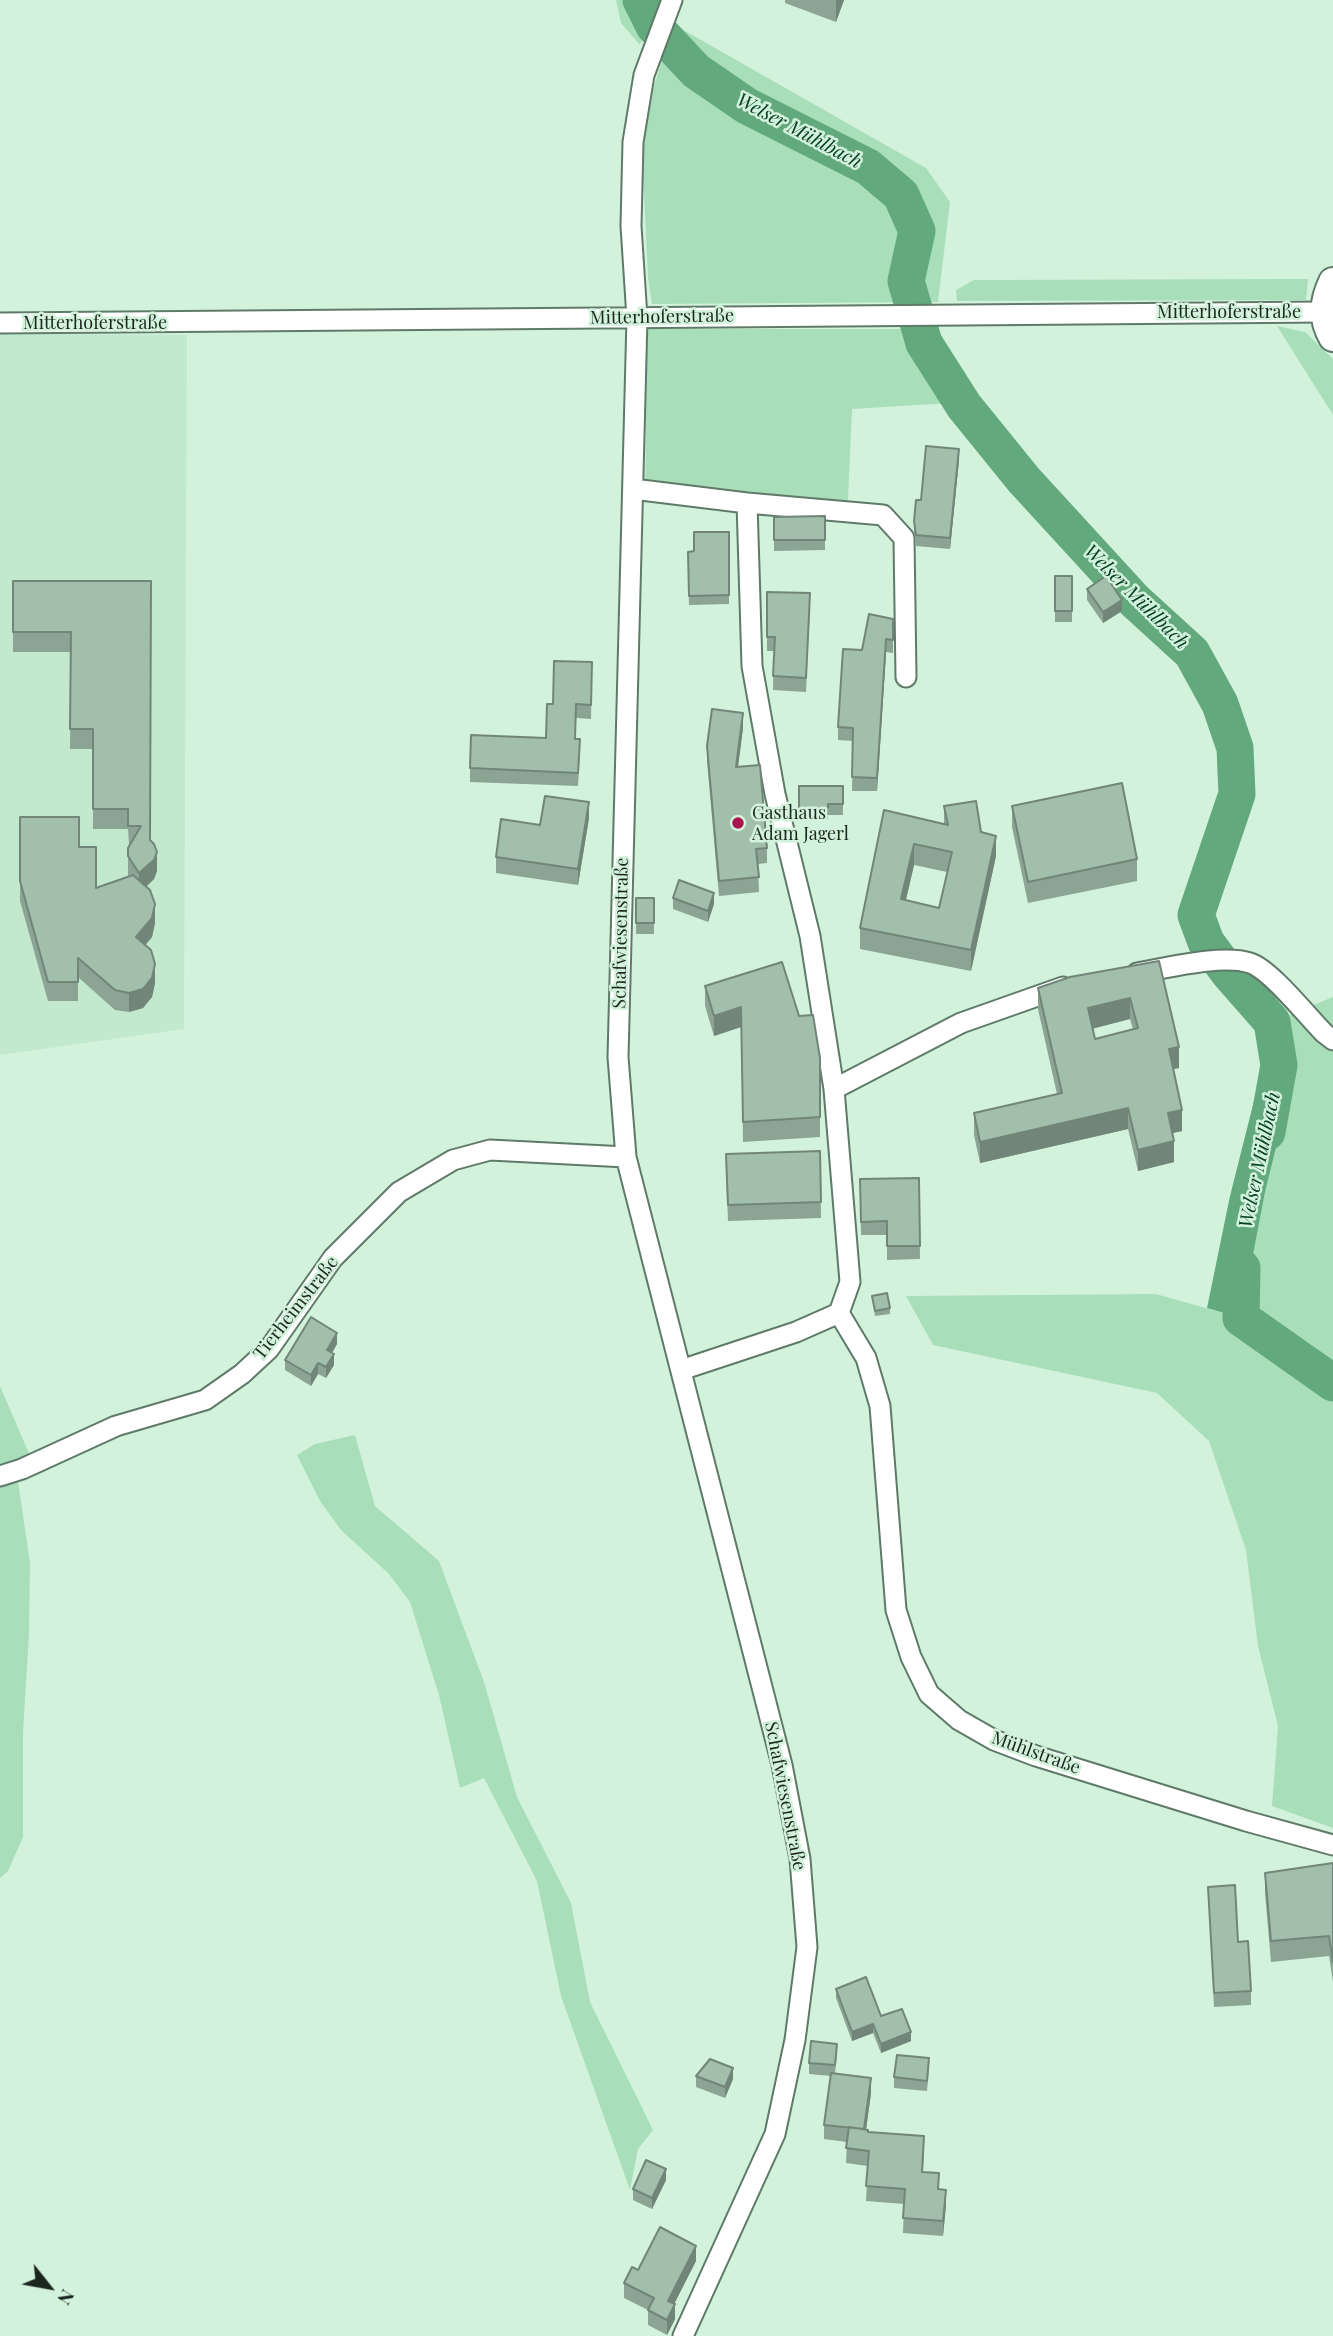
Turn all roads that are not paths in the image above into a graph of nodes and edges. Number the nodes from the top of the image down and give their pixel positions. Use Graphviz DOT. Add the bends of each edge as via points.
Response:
graph roads {
  1 [pos="670,6"];
  2 [pos="1333,282"];
  3 [pos="637,318"];
  4 [pos="0,323"];
  5 [pos="1329,324"];
  6 [pos="633,489"];
  7 [pos="747,503"];
  8 [pos="906,677"];
  9 [pos="1118,977"];
  10 [pos="1080,984"];
  11 [pos="1333,1040"];
  12 [pos="834,1089"];
  13 [pos="626,1157"];
  14 [pos="838,1313"];
  15 [pos="681,1370"];
  16 [pos="0,1476"];
  17 [pos="1333,1845"];
  18 [pos="683,2336"];
  1 -- 3 [label="street, Schafwiesenstraße" via="644,75 633,142 631,226"];
  2 -- 5 [label="main road" via="1326,296"];
  3 -- 4 [label="street, Mitterhoferstraße"];
  3 -- 5 [label="street, Mitterhoferstraße" via="959,314"];
  3 -- 6 [label="street, Schafwiesenstraße"];
  6 -- 7 [label="street"];
  6 -- 13 [label="street, Schafwiesenstraße" via="618,1057"];
  7 -- 8 [label="street" via="883,514 904,538"];
  7 -- 12 [label="street" via="752,666 775,794 810,936"];
  9 -- 11 [label="street" via="1194,963 1252,963"];
  10 -- 12 [label="street" via="961,1023"];
  12 -- 14 [label="street" via="850,1282"];
  13 -- 15 [label="street, Schafwiesenstraße"];
  13 -- 16 [label="street, Tierheimstraße" via="490,1150 453,1160 399,1192 333,1258 269,1349 242,1374 205,1399 116,1426"];
  14 -- 15 [label="street" via="796,1332"];
  14 -- 17 [label="street, Mühlstraße" via="866,1358 880,1406 896,1610 929,1694 959,1720 1036,1756"];
  15 -- 18 [label="street, Schafwiesenstraße" via="782,1765 800,1859 807,1947 795,2040 775,2134"];
}
